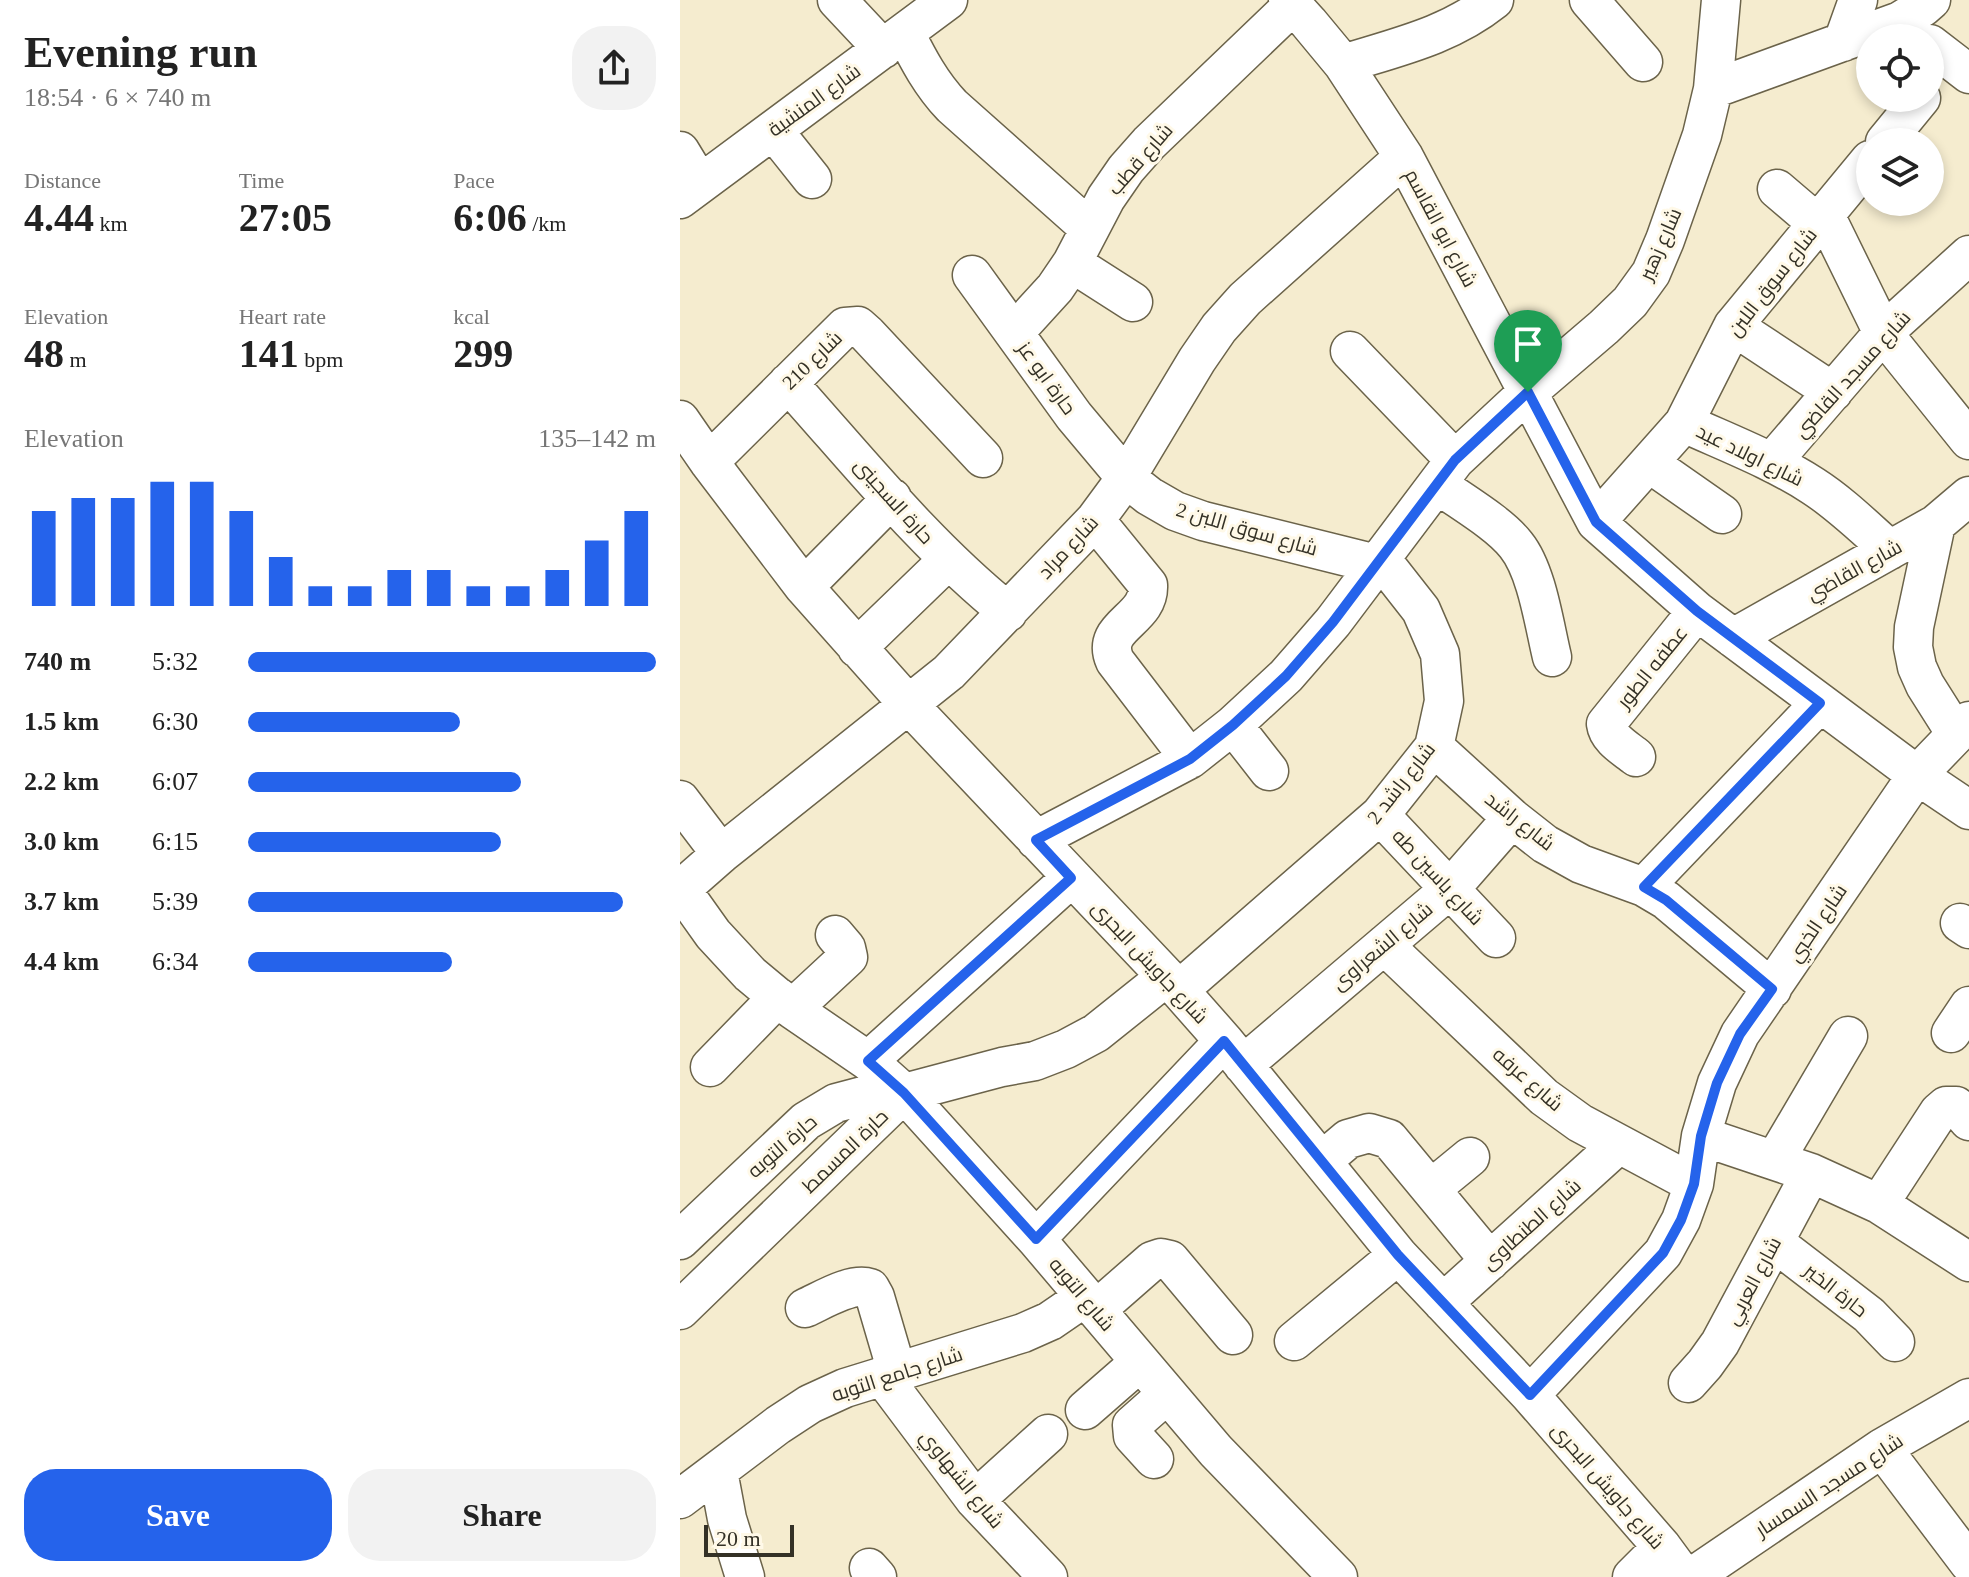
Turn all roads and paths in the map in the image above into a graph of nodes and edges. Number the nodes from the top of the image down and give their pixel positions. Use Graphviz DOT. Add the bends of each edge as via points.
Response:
graph roads {
  1 [pos="837,0"];
  2 [pos="948,0"];
  3 [pos="1494,0"];
  4 [pos="1589,0"];
  5 [pos="1721,0"];
  6 [pos="1858,0"];
  7 [pos="1305,7"];
  8 [pos="1918,20"];
  9 [pos="894,41"];
  10 [pos="1843,42"];
  11 [pos="1643,62"];
  12 [pos="1343,64"];
  13 [pos="1713,89"];
  14 [pos="1910,112"];
  15 [pos="1896,128"];
  16 [pos="773,130"];
  17 [pos="680,151"];
  18 [pos="1404,157"];
  19 [pos="1856,177"];
  20 [pos="812,179"];
  21 [pos="1777,189"];
  22 [pos="690,192"];
  23 [pos="1821,220"];
  24 [pos="1089,228"];
  25 [pos="1072,263"];
  26 [pos="1966,263"];
  27 [pos="972,275"];
  28 [pos="1133,302"];
  29 [pos="1733,326"];
  30 [pos="1014,333"];
  31 [pos="1883,333"];
  32 [pos="1350,351"];
  33 [pos="788,383"];
  34 [pos="1528,392"];
  35 [pos="1833,392"];
  36 [pos="680,420"];
  37 [pos="1684,423"];
  38 [pos="1965,426"];
  39 [pos="983,458"];
  40 [pos="709,462"];
  41 [pos="1772,462"];
  42 [pos="1649,463"];
  43 [pos="1446,472"];
  44 [pos="1126,478"];
  45 [pos="1969,496"];
  46 [pos="892,498"];
  47 [pos="1722,514"];
  48 [pos="1095,520"];
  49 [pos="1596,522"];
  50 [pos="1936,524"];
  51 [pos="1890,550"];
  52 [pos="948,560"];
  53 [pos="1378,561"];
  54 [pos="804,587"];
  55 [pos="1697,611"];
  56 [pos="1008,612"];
  57 [pos="1733,638"];
  58 [pos="857,648"];
  59 [pos="1552,657"];
  60 [pos="1820,703"];
  61 [pos="908,704"];
  62 [pos="1233,725"];
  63 [pos="1963,728"];
  64 [pos="1434,747"];
  65 [pos="1636,757"];
  66 [pos="1190,759"];
  67 [pos="1269,771"];
  68 [pos="1917,775"];
  69 [pos="680,800"];
  70 [pos="1969,810"];
  71 [pos="1380,815"];
  72 [pos="1512,818"];
  73 [pos="1036,840"];
  74 [pos="721,854"];
  75 [pos="1071,878"];
  76 [pos="1644,887"];
  77 [pos="1450,889"];
  78 [pos="680,890"];
  79 [pos="835,935"];
  80 [pos="1496,938"];
  81 [pos="1384,945"];
  82 [pos="1172,984"];
  83 [pos="1772,989"];
  84 [pos="785,1003"];
  85 [pos="1848,1036"];
  86 [pos="1233,1053"];
  87 [pos="868,1061"];
  88 [pos="710,1067"];
  89 [pos="904,1093"];
  90 [pos="1969,1121"];
  91 [pos="1701,1136"];
  92 [pos="1619,1144"];
  93 [pos="1470,1157"];
  94 [pos="1775,1160"];
  95 [pos="1322,1161"];
  96 [pos="1811,1173"];
  97 [pos="1694,1184"];
  98 [pos="1431,1189"];
  99 [pos="1879,1204"];
  100 [pos="1036,1239"];
  101 [pos="680,1240"];
  102 [pos="1774,1242"];
  103 [pos="1398,1255"];
  104 [pos="1490,1261"];
  105 [pos="1969,1262"];
  106 [pos="1443,1303"];
  107 [pos="1091,1304"];
  108 [pos="805,1308"];
  109 [pos="680,1310"];
  110 [pos="1233,1335"];
  111 [pos="1294,1341"];
  112 [pos="1895,1342"];
  113 [pos="1140,1362"];
  114 [pos="890,1374"];
  115 [pos="1688,1383"];
  116 [pos="1167,1394"];
  117 [pos="1530,1395"];
  118 [pos="1969,1398"];
  119 [pos="1085,1410"];
  120 [pos="1048,1434"];
  121 [pos="1882,1448"];
  122 [pos="1154,1459"];
  123 [pos="718,1471"];
  124 [pos="680,1499"];
  125 [pos="975,1500"];
  126 [pos="1662,1547"];
  127 [pos="1969,1563"];
  128 [pos="745,1577"];
  129 [pos="1048,1577"];
  130 [pos="1338,1577"];
  131 [pos="1632,1577"];
  132 [pos="1684,1577"];
  133 [pos="1692,1577"];
  1 -- 9 [label="street"];
  2 -- 9 [label="street, شارع المنشية"];
  3 -- 12 [label="street" via="1438,35"];
  4 -- 11 [label="street"];
  5 -- 13 [label="street, شارع زهير"];
  6 -- 10 [label="street"];
  7 -- 12 [label="street, شارع ابو القاسم"];
  7 -- 24 [label="street, شارع قطب" via="1149,143"];
  8 -- 10 [label="street"];
  9 -- 16 [label="street, شارع المنشية"];
  9 -- 24 [label="street" via="939,91"];
  10 -- 13 [label="street"];
  12 -- 18 [label="street, شارع ابو القاسم"];
  13 -- 34 [label="street, شارع زهير" via="1702,135 1651,273 1613,319"];
  14 -- 15 [label="street"];
  16 -- 20 [label="street"];
  16 -- 22 [label="street, شارع المنشية"];
  17 -- 22 [label="street"];
  18 -- 34 [label="street, شارع ابو القاسم"];
  18 -- 44 [label="street, شارع مراد" via="1227,318"];
  19 -- 23 [label="street, شارع سوق اللبن"];
  21 -- 23 [label="street"];
  23 -- 29 [label="street, شارع سوق اللبن"];
  23 -- 31 [label="street"];
  24 -- 25 [label="street, شارع قطب"];
  25 -- 28 [label="street"];
  25 -- 30 [label="street, شارع قطب"];
  26 -- 31 [label="street, شارع مسجد القاضي"];
  27 -- 30 [label="street, حارة ابو عز"];
  29 -- 35 [label="street"];
  29 -- 37 [label="street, شارع سوق اللبن"];
  30 -- 44 [label="street, حارة ابو عز"];
  31 -- 35 [label="street, شارع مسجد القاضي"];
  31 -- 38 [label="street"];
  32 -- 43 [label="street"];
  33 -- 39 [label="street, شارع 210" via="845,327 858,326"];
  33 -- 40 [label="street, شارع 210"];
  33 -- 46 [label="street, حارة السجينى"];
  34 -- 43 [label="street, شارع زهير"];
  34 -- 49 [label="street, شارع ابو القاسم"];
  35 -- 41 [label="street, شارع مسجد القاضي"];
  36 -- 40 [label="street, شارع جاويش البحرى"];
  37 -- 41 [label="street, شارع اولاد عيد"];
  37 -- 42 [label="street, شارع سوق اللبن"];
  40 -- 54 [label="street, شارع جاويش البحرى"];
  41 -- 51 [label="street, شارع اولاد عيد" via="1815,487"];
  42 -- 47 [label="street"];
  42 -- 49 [label="street, شارع سوق اللبن"];
  43 -- 53 [label="street, شارع زهير"];
  43 -- 59 [label="street" via="1526,562"];
  44 -- 48 [label="street, شارع مراد"];
  44 -- 53 [label="street, شارع سوق اللبن 2" via="1175,511 1203,521"];
  45 -- 50 [label="street, شارع القاضي"];
  46 -- 52 [label="street, حارة السجينى"];
  46 -- 54 [label="street"];
  48 -- 56 [label="street, شارع مراد"];
  48 -- 66 [label="street" via="1148,585 1144,606 1118,632 1110,651"];
  49 -- 55 [label="street, شارع ابو القاسم"];
  50 -- 51 [label="street, شارع القاضي"];
  50 -- 63 [label="street" via="1913,647 1925,685"];
  51 -- 57 [label="street, شارع القاضي"];
  52 -- 56 [label="street, حارة السجينى"];
  52 -- 58 [label="street"];
  53 -- 62 [label="street, شارع زهير" via="1286,676"];
  53 -- 64 [label="street, شارع راشد 2" via="1421,610 1440,654 1444,701"];
  54 -- 58 [label="street, شارع جاويش البحرى"];
  55 -- 57 [label="street, شارع ابو القاسم"];
  55 -- 65 [label="street, عطفه الطور" via="1606,724 1612,737"];
  56 -- 61 [label="street, شارع مراد" via="949,672"];
  57 -- 60 [label="street, شارع ابو القاسم"];
  58 -- 61 [label="street, شارع جاويش البحرى"];
  60 -- 68 [label="street, شارع ابو القاسم"];
  60 -- 76 [label="street"];
  61 -- 73 [label="street, شارع جاويش البحرى"];
  61 -- 74 [label="street, شارع مراد"];
  62 -- 66 [label="street, شارع زهير"];
  62 -- 67 [label="street"];
  63 -- 68 [label="street, شارع الخبي"];
  64 -- 71 [label="street, شارع راشد 2"];
  64 -- 72 [label="street, شارع راشد"];
  66 -- 73 [label="street, شارع زهير"];
  68 -- 70 [label="street, شارع ابو القاسم"];
  68 -- 83 [label="street, شارع الخبي"];
  69 -- 74 [label="street"];
  71 -- 77 [label="street, شارع ياسين طه"];
  71 -- 82 [label="street, شارع راشد 2"];
  72 -- 76 [label="street, شارع راشد" via="1581,864"];
  72 -- 77 [label="street, شارع الشعراوى"];
  73 -- 75 [label="street, شارع جاويش البحرى"];
  74 -- 78 [label="street, شارع مراد"];
  75 -- 82 [label="street, شارع جاويش البحرى"];
  75 -- 87 [label="street"];
  76 -- 83 [label="street, شارع راشد"];
  77 -- 80 [label="street, شارع ياسين طه"];
  77 -- 81 [label="street, شارع الشعراوى"];
  78 -- 84 [label="street, شارع التوبه" via="750,974"];
  79 -- 84 [label="street" via="848,957"];
  81 -- 86 [label="street, شارع الشعراوى"];
  81 -- 92 [label="street, شارع عرفه" via="1544,1097"];
  82 -- 86 [label="street, شارع جاويش البحرى"];
  82 -- 89 [label="street, حارة المسمط" via="1066,1049"];
  83 -- 91 [label="street, شارع الخبي" via="1740,1034"];
  84 -- 87 [label="street, شارع التوبه"];
  84 -- 88 [label="street"];
  85 -- 94 [label="street"];
  86 -- 95 [label="street, شارع جاويش البحرى"];
  86 -- 100 [label="street, شارع الشعراوى"];
  87 -- 89 [label="street, شارع التوبه"];
  89 -- 100 [label="street, شارع التوبه"];
  89 -- 101 [label="street, حارة التوبه" via="836,1103 806,1121"];
  89 -- 109 [label="street, حارة المسمط"];
  90 -- 99 [label="street" via="1956,1106 1939,1112"];
  91 -- 94 [label="street"];
  91 -- 97 [label="street, شارع الخبي"];
  92 -- 97 [label="street, شارع عرفه"];
  92 -- 104 [label="street, شارع الطنطاوى"];
  93 -- 98 [label="street"];
  94 -- 96 [label="street"];
  95 -- 98 [label="street" via="1348,1139 1369,1133 1389,1139"];
  95 -- 103 [label="street, شارع جاويش البحرى"];
  96 -- 99 [label="street"];
  96 -- 102 [label="street, شارع العربي"];
  97 -- 117 [label="street, شارع الخبي" via="1663,1253"];
  98 -- 104 [label="street"];
  99 -- 105 [label="street"];
  100 -- 107 [label="street, شارع التوبه"];
  102 -- 112 [label="street, حارة الخير" via="1869,1315"];
  102 -- 115 [label="street, شارع العربي" via="1720,1343"];
  103 -- 106 [label="street, شارع جاويش البحرى"];
  103 -- 111 [label="street"];
  104 -- 106 [label="street, شارع الطنطاوى"];
  106 -- 117 [label="street, شارع جاويش البحرى"];
  107 -- 110 [label="street, شارع جامع التوبه" via="1161,1258 1177,1266"];
  107 -- 113 [label="street, شارع التوبه"];
  107 -- 114 [label="street, شارع جامع التوبه" via="1023,1333"];
  108 -- 114 [label="street" via="851,1288 870,1288"];
  113 -- 116 [label="street, شارع التوبه"];
  113 -- 119 [label="street"];
  114 -- 123 [label="street, شارع جامع التوبه" via="810,1404"];
  114 -- 125 [label="street, شارع الشهاوي"];
  116 -- 122 [label="street" via="1131,1430"];
  116 -- 130 [label="street, شارع التوبه"];
  117 -- 126 [label="street, شارع جاويش البحرى"];
  118 -- 121 [label="street, شارع مسجد السمسار"];
  120 -- 125 [label="street"];
  121 -- 127 [label="street"];
  121 -- 133 [label="street, شارع مسجد السمسار"];
  123 -- 124 [label="street, شارع جامع التوبه"];
  123 -- 128 [label="street"];
  125 -- 129 [label="street, شارع الشهاوي"];
  126 -- 131 [label="street"];
  126 -- 132 [label="street, شارع جاويش البحرى"];
}
